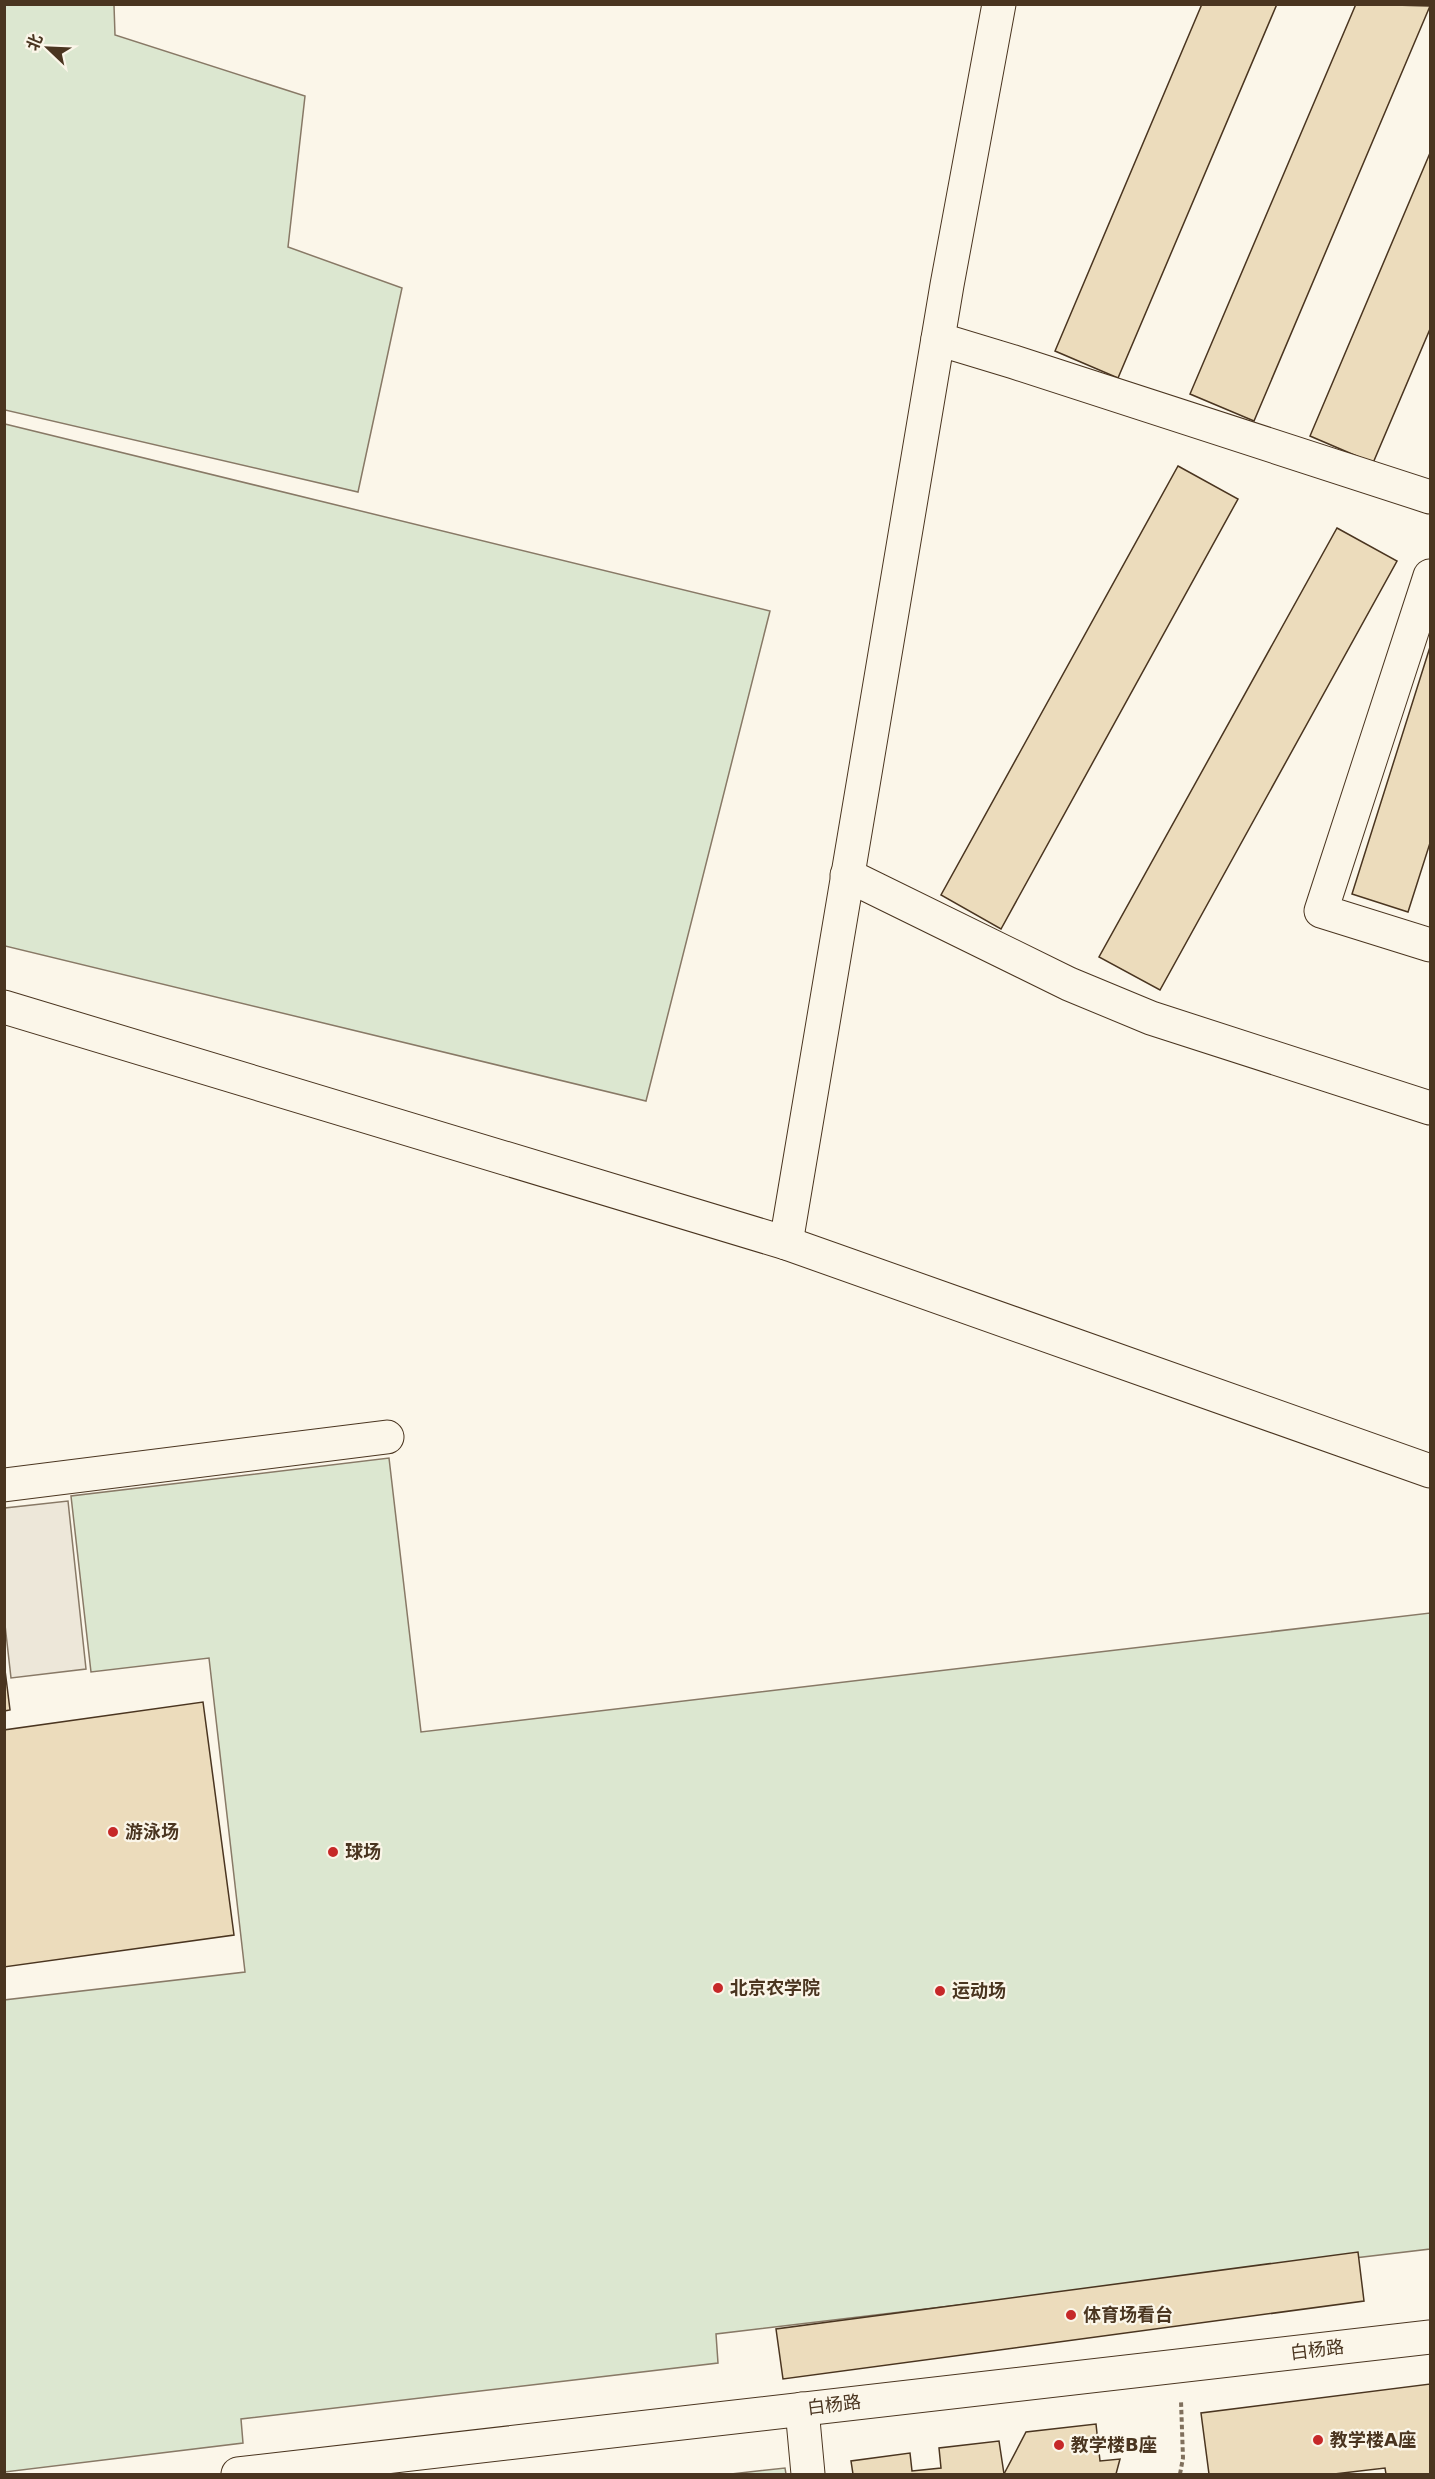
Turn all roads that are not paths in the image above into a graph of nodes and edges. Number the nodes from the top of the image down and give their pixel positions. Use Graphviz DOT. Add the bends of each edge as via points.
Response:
graph roads {
  1 [pos="999,4"];
  2 [pos="938,339"];
  3 [pos="1431,497"];
  4 [pos="1431,576"];
  5 [pos="847,875"];
  6 [pos="1431,945"];
  7 [pos="4,1007"];
  8 [pos="1431,1108"];
  9 [pos="786,1243"];
  10 [pos="387,1437"];
  11 [pos="1431,1471"];
  12 [pos="4,1485"];
  13 [pos="1431,2337"];
  14 [pos="802,2409"];
  15 [pos="238,2475"];
  16 [pos="808,2475"];
  1 -- 2 [label="lane"];
  2 -- 3 [label="lane"];
  2 -- 5 [label="lane"];
  4 -- 6 [label="lane" via="1321,911"];
  5 -- 8 [label="lane" via="1069,984 1151,1018"];
  5 -- 9 [label="lane"];
  7 -- 9 [label="lane"];
  9 -- 11 [label="lane"];
  10 -- 12 [label="lane"];
  13 -- 14 [label="lane, 白杨路"];
  14 -- 15 [label="lane, 白杨路"];
  14 -- 16 [label="lane"];
}
